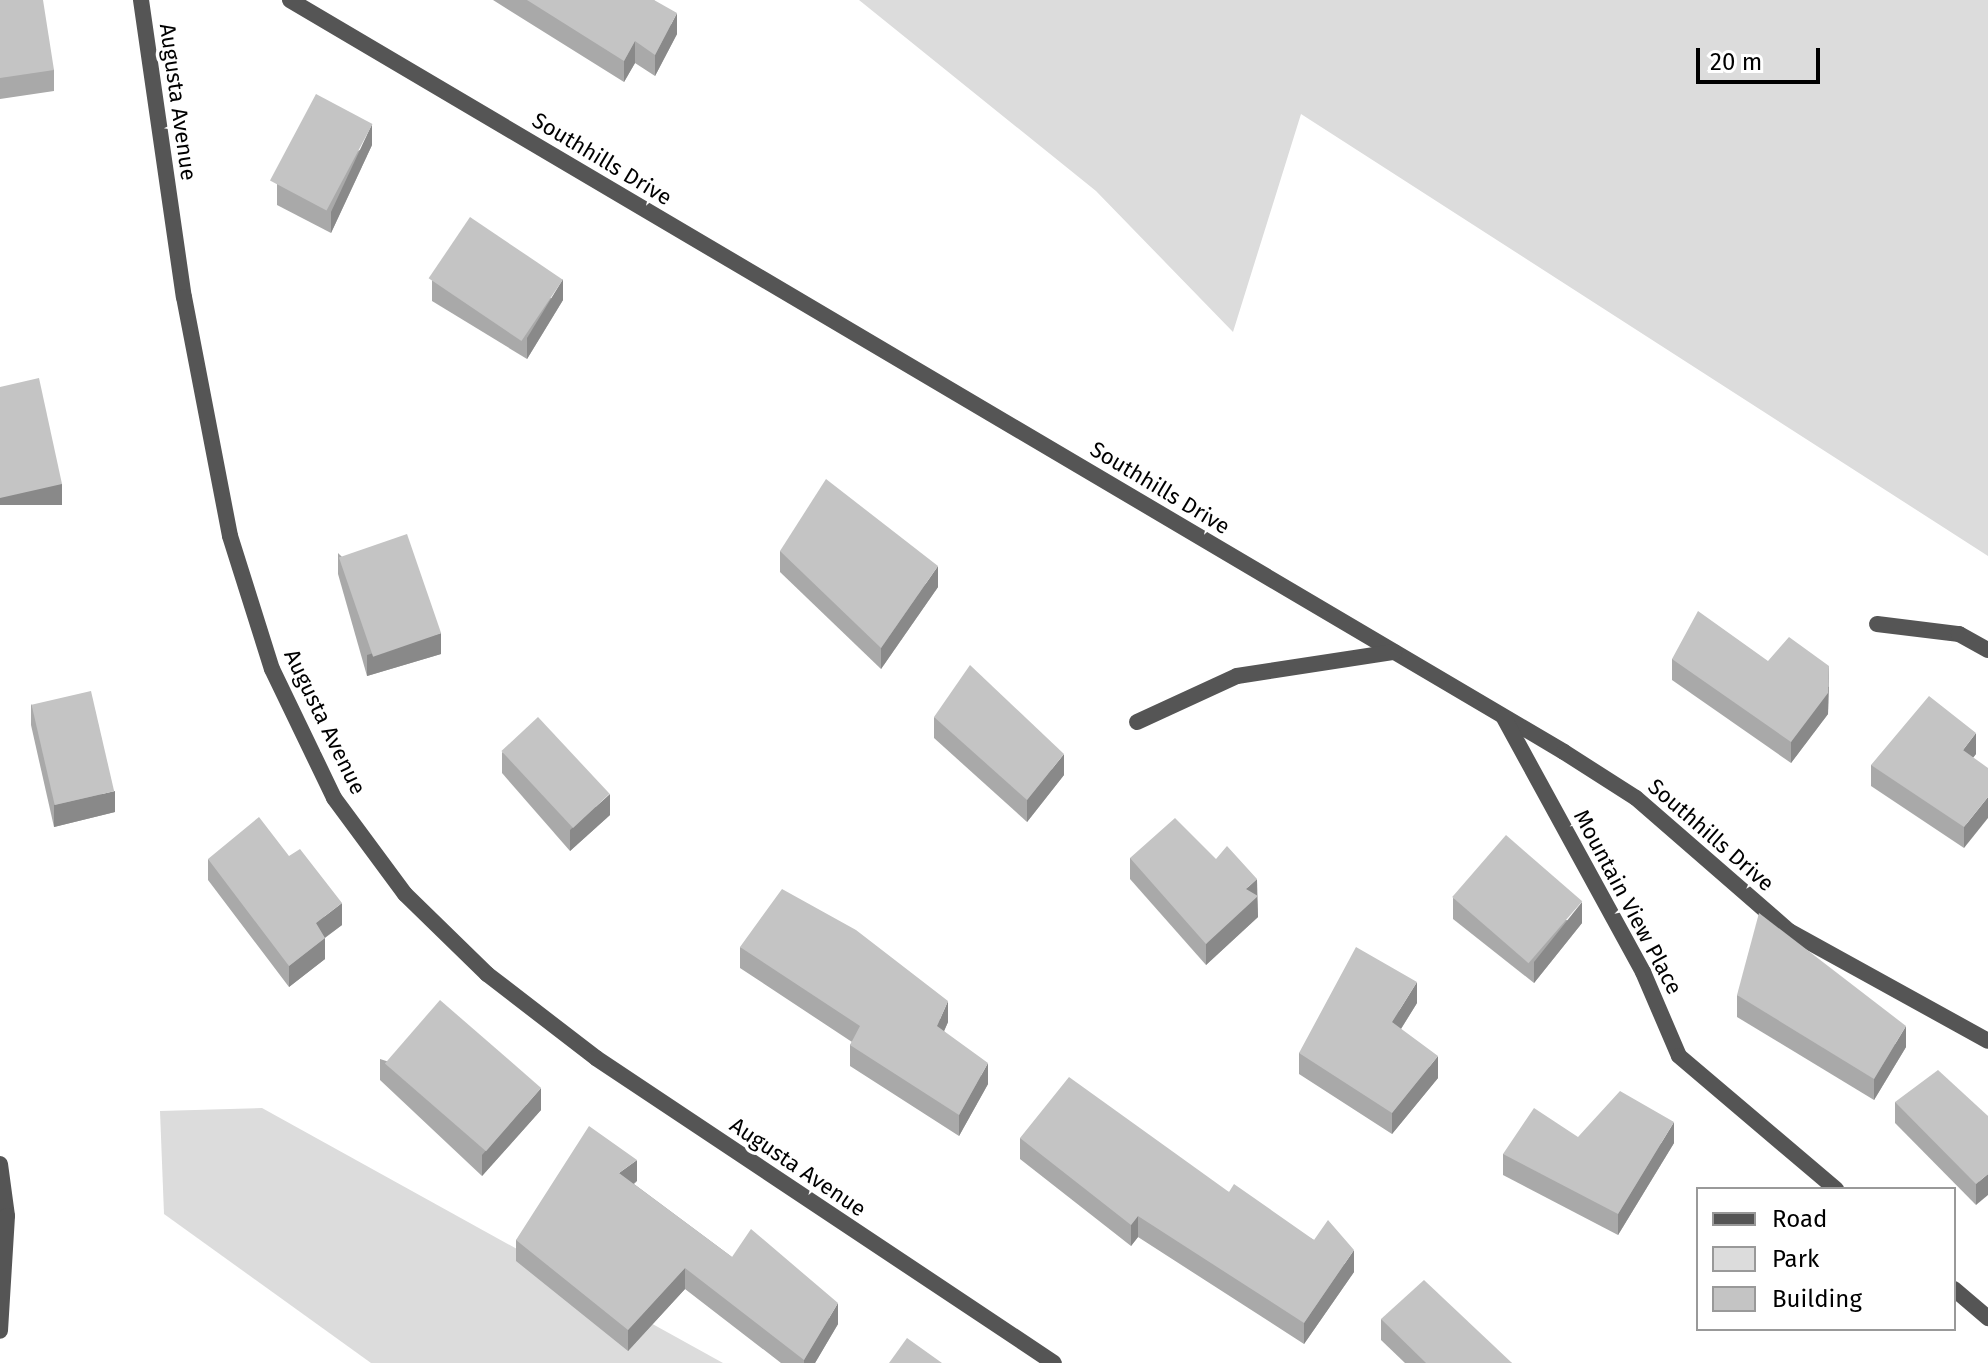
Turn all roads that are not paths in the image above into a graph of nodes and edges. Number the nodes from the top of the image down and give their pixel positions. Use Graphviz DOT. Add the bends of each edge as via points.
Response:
graph roads {
  1 [pos="141,0"];
  2 [pos="290,0"];
  3 [pos="1877,624"];
  4 [pos="1988,650"];
  5 [pos="1394,652"];
  6 [pos="1503,716"];
  7 [pos="1137,722"];
  8 [pos="1988,1041"];
  9 [pos="0,1164"];
  10 [pos="1834,1187"];
  11 [pos="1956,1291"];
  12 [pos="1988,1318"];
  13 [pos="0,1331"];
  14 [pos="1054,1363"];
  1 -- 14 [label="street, Augusta Avenue" via="184,297 230,536 272,669 334,798 405,894 487,974 596,1058"];
  2 -- 5 [label="street, Southhills Drive"];
  3 -- 4 [label="street" via="1959,634"];
  5 -- 6 [label="street, Southhills Drive"];
  5 -- 7 [label="street" via="1237,676"];
  6 -- 8 [label="street, Southhills Drive" via="1636,798 1789,931"];
  6 -- 10 [label="street, Mountain View Place" via="1643,972 1679,1056"];
  9 -- 13 [label="street" via="7,1216"];
  11 -- 12 [label="street"];
}
